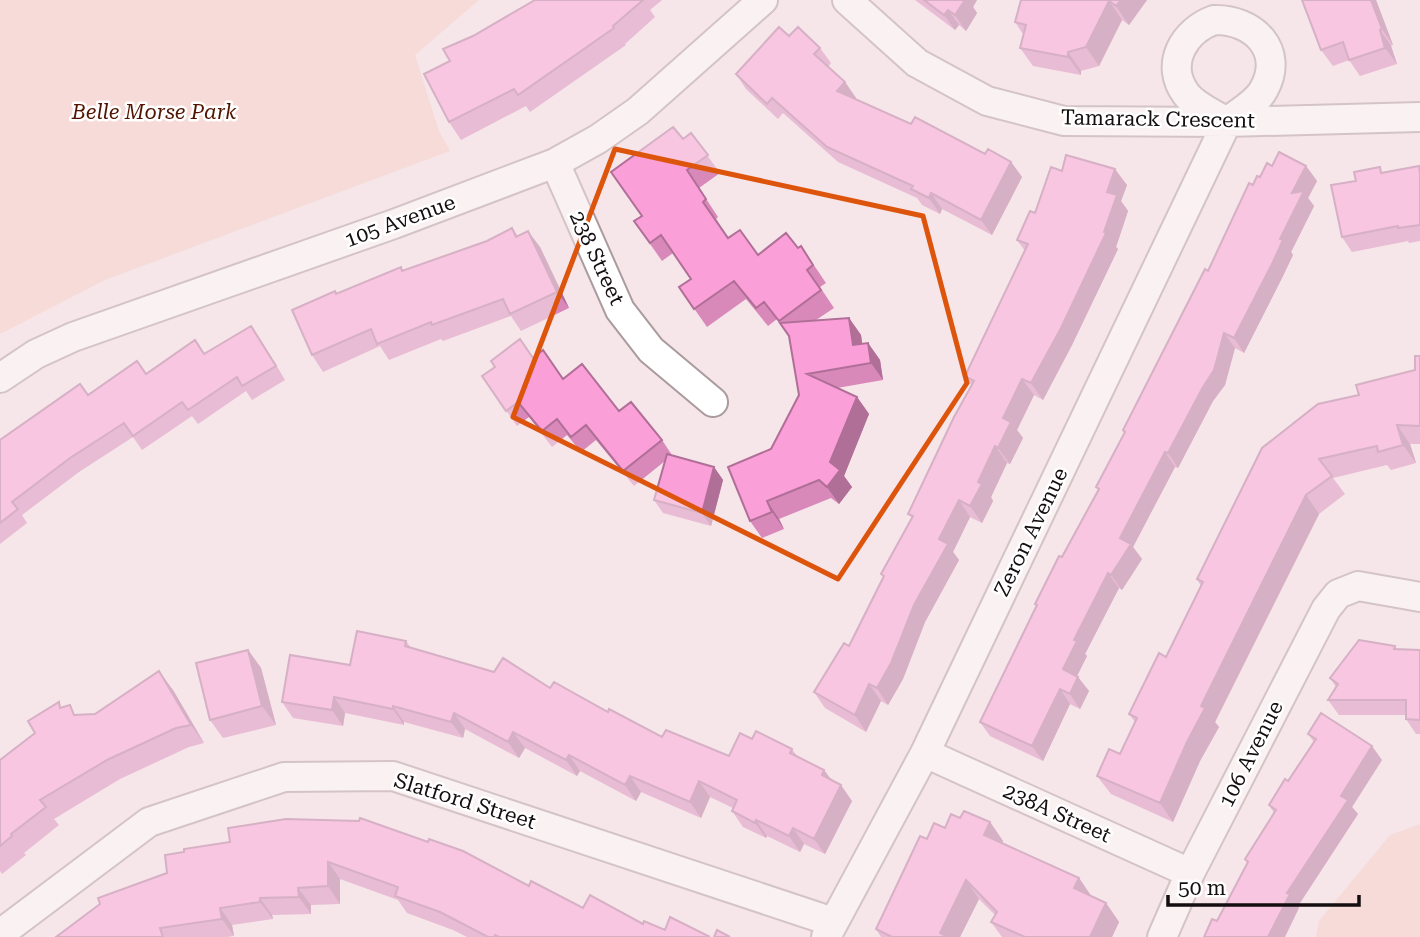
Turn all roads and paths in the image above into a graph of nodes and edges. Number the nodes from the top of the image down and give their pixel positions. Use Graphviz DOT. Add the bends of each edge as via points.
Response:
graph roads {
  1 [pos="763,0"];
  2 [pos="847,0"];
  3 [pos="1420,117"];
  4 [pos="1227,122"];
  5 [pos="555,163"];
  6 [pos="0,378"];
  7 [pos="713,402"];
  8 [pos="1420,597"];
  9 [pos="925,753"];
  10 [pos="1190,873"];
  11 [pos="830,929"];
  12 [pos="0,934"];
  13 [pos="1162,937"];
  1 -- 5 [label="street, 105 Avenue" via="638,111"];
  2 -- 4 [label="street, Tamarack Crescent" via="917,63 987,101 1064,121"];
  3 -- 4 [label="street, Tamarack Crescent"];
  4 -- 9 [label="street, Zeron Avenue"];
  5 -- 6 [label="street, 105 Avenue" via="73,337"];
  5 -- 7 [label="street, 238 Street" via="620,310 651,350"];
  8 -- 10 [label="street, 106 Avenue" via="1358,586 1338,594 1326,609"];
  9 -- 10 [label="street, 238A Street"];
  9 -- 11 [label="street, Zeron Avenue"];
  10 -- 13 [label="street, 106 Avenue"];
  11 -- 12 [label="street, Slatford Street" via="393,776 284,777 149,822"];
}
